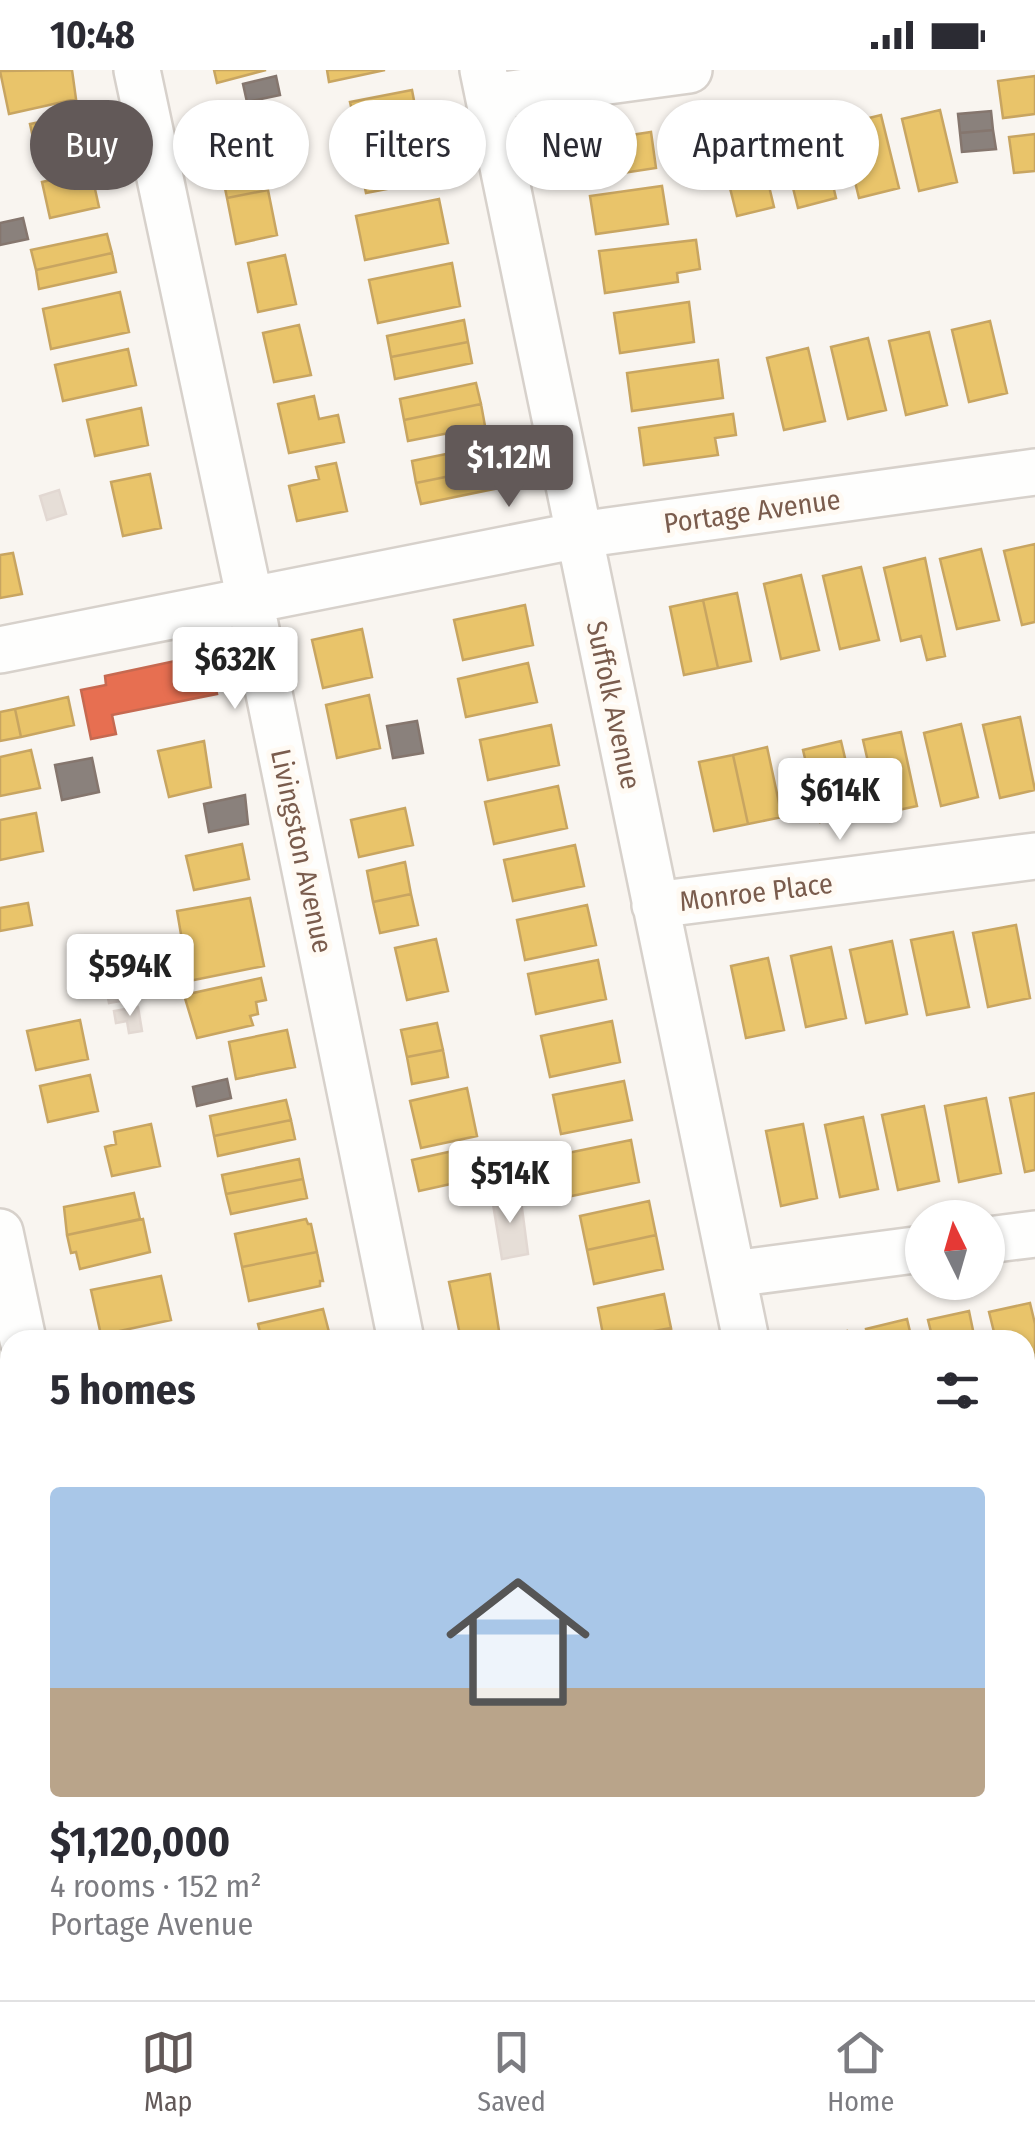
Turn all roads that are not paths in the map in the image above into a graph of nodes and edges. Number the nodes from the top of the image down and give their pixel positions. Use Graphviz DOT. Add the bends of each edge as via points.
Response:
graph roads {
  1 [pos="137,70"];
  2 [pos="688,70"];
  3 [pos="486,83"];
  4 [pos="1035,472"];
  5 [pos="579,535"];
  6 [pos="250,600"];
  7 [pos="0,650"];
  8 [pos="1035,856"];
  9 [pos="655,905"];
  10 [pos="0,1232"];
  11 [pos="1035,1234"];
  12 [pos="1005,1238"];
  13 [pos="905,1251"];
  14 [pos="733,1274"];
  15 [pos="20,1330"];
  16 [pos="399,1330"];
  17 [pos="744,1330"];
  1 -- 6 [label="street, Livingston Avenue"];
  2 -- 3 [label="street"];
  3 -- 5 [label="street, Suffolk Avenue"];
  4 -- 5 [label="street, Portage Avenue"];
  5 -- 6 [label="street, Portage Avenue"];
  5 -- 9 [label="street, Suffolk Avenue"];
  6 -- 7 [label="street, Portage Avenue"];
  6 -- 16 [label="street, Livingston Avenue"];
  8 -- 9 [label="street, Monroe Place"];
  9 -- 14 [label="street, Suffolk Avenue"];
  10 -- 15 [label="street"];
  11 -- 12 [label="street"];
  13 -- 14 [label="street"];
  14 -- 17 [label="street, Suffolk Avenue"];
}
